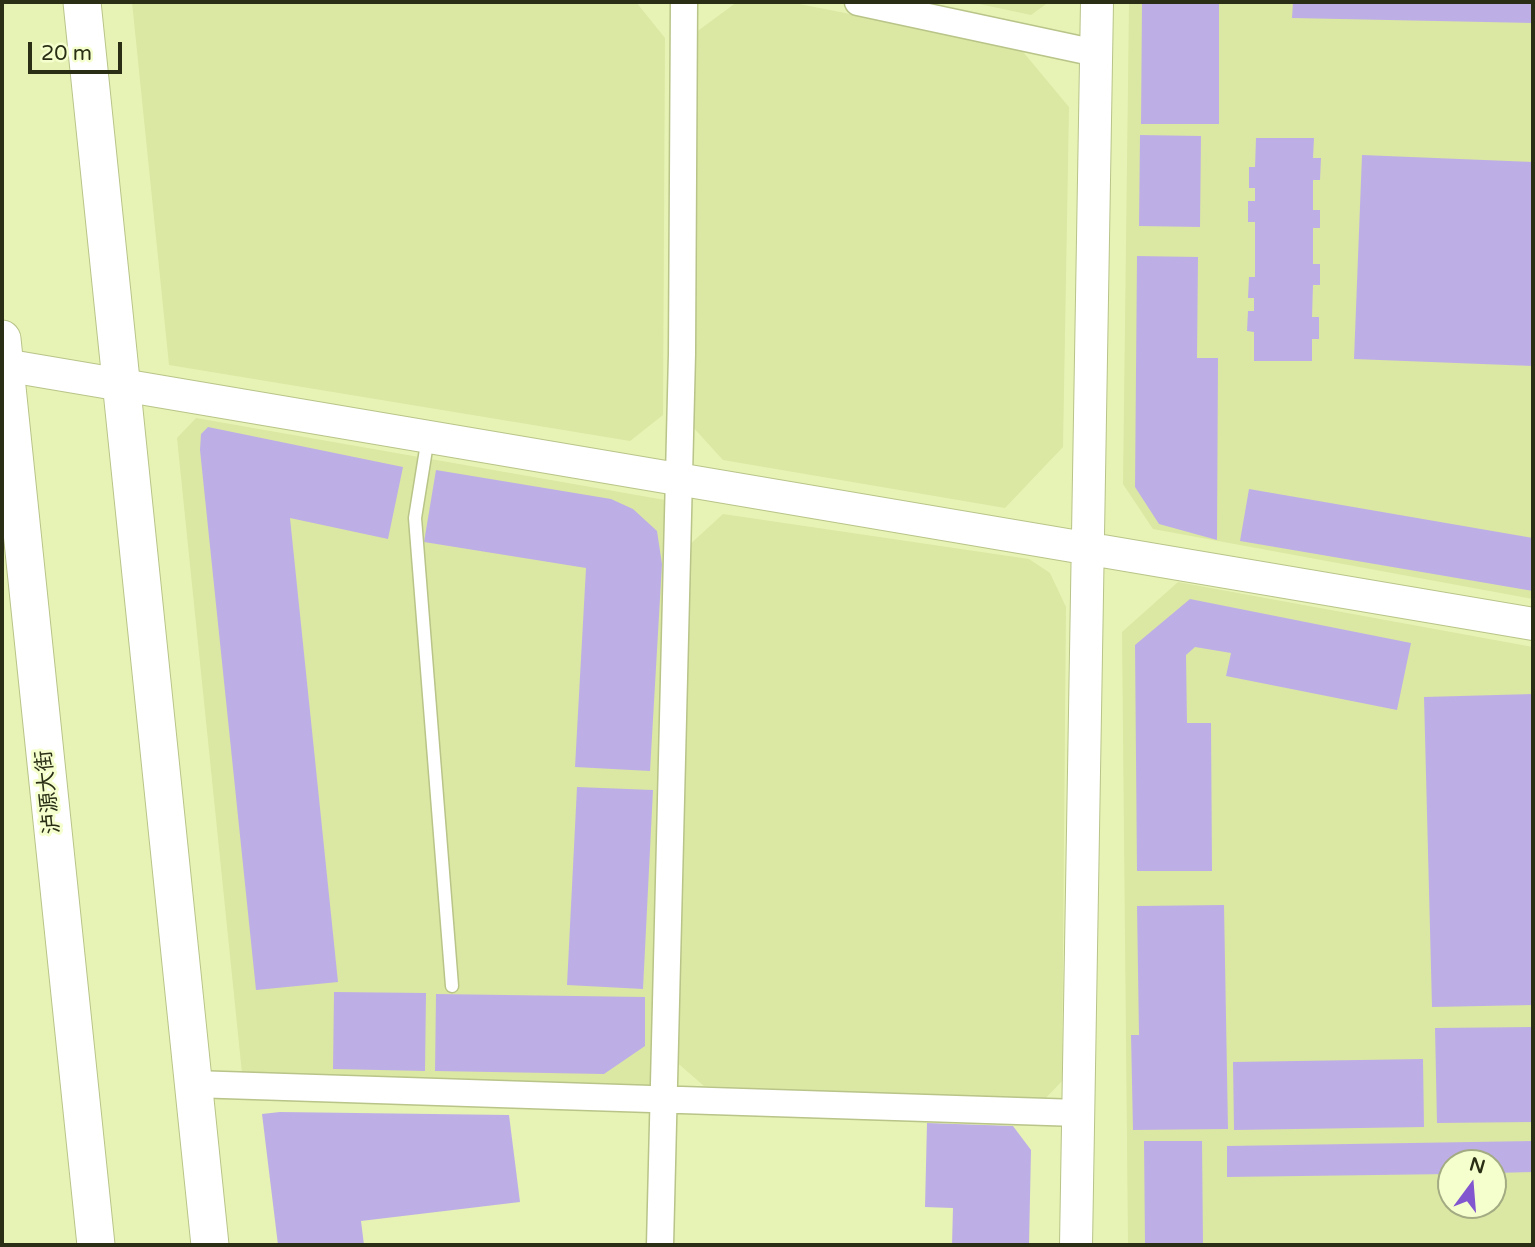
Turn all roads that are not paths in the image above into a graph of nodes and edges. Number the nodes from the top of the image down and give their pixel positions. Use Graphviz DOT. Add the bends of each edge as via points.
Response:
graph roads {
  1 [pos="82,2"];
  2 [pos="684,2"];
  3 [pos="858,2"];
  4 [pos="1097,2"];
  5 [pos="1096,53"];
  6 [pos="3,352"];
  7 [pos="121,385"];
  8 [pos="428,437"];
  9 [pos="678,479"];
  10 [pos="1086,548"];
  11 [pos="1533,624"];
  12 [pos="452,986"];
  13 [pos="194,1084"];
  14 [pos="663,1100"];
  15 [pos="1078,1113"];
  16 [pos="96,1245"];
  17 [pos="210,1245"];
  18 [pos="660,1245"];
  19 [pos="1076,1245"];
  1 -- 7 [label="main road"];
  2 -- 9 [label="street"];
  3 -- 5 [label="street"];
  4 -- 5 [label="street"];
  5 -- 10 [label="street"];
  6 -- 7 [label="street"];
  6 -- 16 [label="main road, 泸源大街"];
  7 -- 8 [label="street"];
  7 -- 13 [label="main road"];
  8 -- 9 [label="street"];
  8 -- 12 [label="lane" via="415,518"];
  9 -- 10 [label="street"];
  9 -- 14 [label="street"];
  10 -- 11 [label="street"];
  10 -- 15 [label="street"];
  13 -- 14 [label="street"];
  13 -- 17 [label="main road"];
  14 -- 15 [label="street"];
  14 -- 18 [label="street"];
  15 -- 19 [label="street"];
}
